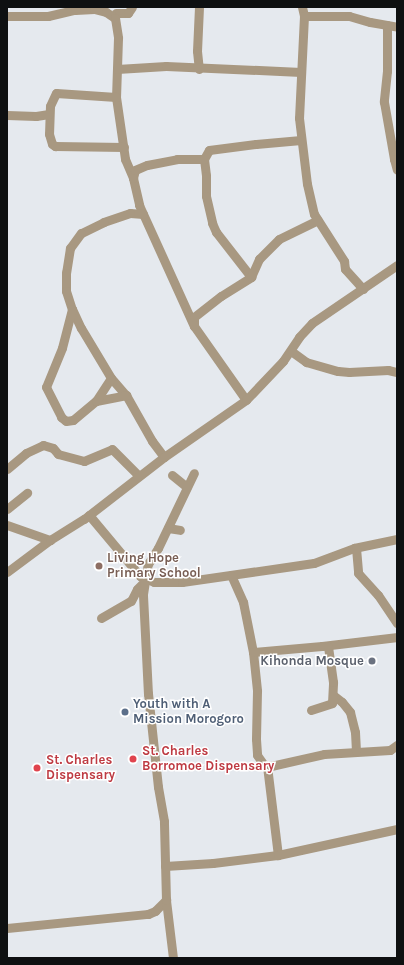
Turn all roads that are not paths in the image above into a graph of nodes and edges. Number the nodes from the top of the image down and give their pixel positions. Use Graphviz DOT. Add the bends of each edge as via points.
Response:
graph roads {
  1 [pos="132,7"];
  2 [pos="199,7"];
  3 [pos="54,11"];
  4 [pos="303,11"];
  5 [pos="115,13"];
  6 [pos="7,16"];
  7 [pos="387,25"];
  8 [pos="397,27"];
  9 [pos="117,69"];
  10 [pos="199,69"];
  11 [pos="301,72"];
  12 [pos="116,97"];
  13 [pos="49,114"];
  14 [pos="7,115"];
  15 [pos="301,140"];
  16 [pos="124,147"];
  17 [pos="397,149"];
  18 [pos="204,159"];
  19 [pos="394,159"];
  20 [pos="397,170"];
  21 [pos="133,178"];
  22 [pos="143,214"];
  23 [pos="318,220"];
  24 [pos="397,265"];
  25 [pos="251,277"];
  26 [pos="363,289"];
  27 [pos="72,309"];
  28 [pos="194,326"];
  29 [pos="291,351"];
  30 [pos="397,372"];
  31 [pos="112,378"];
  32 [pos="126,395"];
  33 [pos="246,400"];
  34 [pos="96,401"];
  35 [pos="164,457"];
  36 [pos="7,469"];
  37 [pos="194,473"];
  38 [pos="172,474"];
  39 [pos="139,476"];
  40 [pos="187,487"];
  41 [pos="27,493"];
  42 [pos="7,509"];
  43 [pos="89,515"];
  44 [pos="7,525"];
  45 [pos="168,528"];
  46 [pos="180,530"];
  47 [pos="397,539"];
  48 [pos="50,540"];
  49 [pos="356,548"];
  50 [pos="8,570"];
  51 [pos="231,575"];
  52 [pos="146,580"];
  53 [pos="101,618"];
  54 [pos="396,625"];
  55 [pos="397,637"];
  56 [pos="328,646"];
  57 [pos="253,652"];
  58 [pos="333,695"];
  59 [pos="311,710"];
  60 [pos="397,745"];
  61 [pos="356,751"];
  62 [pos="267,766"];
  63 [pos="397,829"];
  64 [pos="278,856"];
  65 [pos="166,866"];
  66 [pos="166,900"];
  67 [pos="7,928"];
  68 [pos="172,958"];
  1 -- 5 [label="street" via="128,13"];
  2 -- 10 [label="street"];
  3 -- 5 [label="street" via="94,9"];
  3 -- 6 [label="street" via="48,16"];
  4 -- 7 [label="street" via="349,16"];
  4 -- 11 [label="street"];
  5 -- 9 [label="street" via="118,38"];
  7 -- 8 [label="street"];
  7 -- 19 [label="street" via="384,102"];
  9 -- 10 [label="street" via="166,66"];
  9 -- 12 [label="street"];
  10 -- 11 [label="street"];
  11 -- 15 [label="street" via="298,105"];
  12 -- 13 [label="street" via="56,93 51,100"];
  12 -- 16 [label="street"];
  13 -- 14 [label="street"];
  13 -- 16 [label="street" via="49,134 55,146"];
  15 -- 18 [label="street" via="209,150"];
  15 -- 23 [label="street" via="307,184 314,214"];
  16 -- 21 [label="street" via="125,159"];
  17 -- 19 [label="street"];
  18 -- 21 [label="street" via="177,159 147,165 135,170"];
  18 -- 25 [label="street" via="206,196 212,223 216,232"];
  19 -- 20 [label="street"];
  21 -- 22 [label="street"];
  22 -- 27 [label="street" via="130,213 112,218 87,229 77,238 70,248 66,273 66,291"];
  22 -- 28 [label="street"];
  23 -- 25 [label="street" via="279,239 259,259"];
  23 -- 26 [label="street" via="344,261 345,269"];
  24 -- 26 [label="street"];
  25 -- 28 [label="street" via="194,317"];
  26 -- 29 [label="street" via="312,323"];
  27 -- 31 [label="street"];
  27 -- 34 [label="street" via="47,390 61,417 66,421 76,419"];
  28 -- 33 [label="street"];
  29 -- 30 [label="street" via="306,362 338,371"];
  29 -- 33 [label="street"];
  31 -- 32 [label="street"];
  31 -- 34 [label="street"];
  32 -- 34 [label="street"];
  32 -- 35 [label="street"];
  33 -- 35 [label="street"];
  35 -- 39 [label="street"];
  36 -- 39 [label="street" via="26,453 43,445 53,448 58,454 84,461 112,449"];
  37 -- 40 [label="street"];
  38 -- 40 [label="street"];
  39 -- 43 [label="street"];
  40 -- 45 [label="street"];
  41 -- 42 [label="street"];
  43 -- 48 [label="street"];
  43 -- 52 [label="street"];
  44 -- 48 [label="street"];
  45 -- 46 [label="street"];
  45 -- 52 [label="street" via="148,564"];
  47 -- 49 [label="street"];
  48 -- 50 [label="street"];
  49 -- 51 [label="street" via="314,563"];
  49 -- 54 [label="street" via="358,573 378,595"];
  51 -- 52 [label="street" via="182,582"];
  51 -- 57 [label="street" via="243,602"];
  52 -- 53 [label="street" via="137,589 131,601"];
  52 -- 65 [label="street" via="143,615 152,733 164,820"];
  55 -- 56 [label="street"];
  56 -- 57 [label="street"];
  56 -- 58 [label="street"];
  57 -- 62 [label="street" via="257,755"];
  58 -- 59 [label="street" via="331,704"];
  58 -- 61 [label="street" via="350,712"];
  60 -- 61 [label="street" via="390,750"];
  61 -- 62 [label="street" via="324,754"];
  62 -- 64 [label="street"];
  63 -- 64 [label="street"];
  64 -- 65 [label="street" via="213,864"];
  65 -- 66 [label="street"];
  66 -- 67 [label="street" via="148,914"];
  66 -- 68 [label="street"];
}
